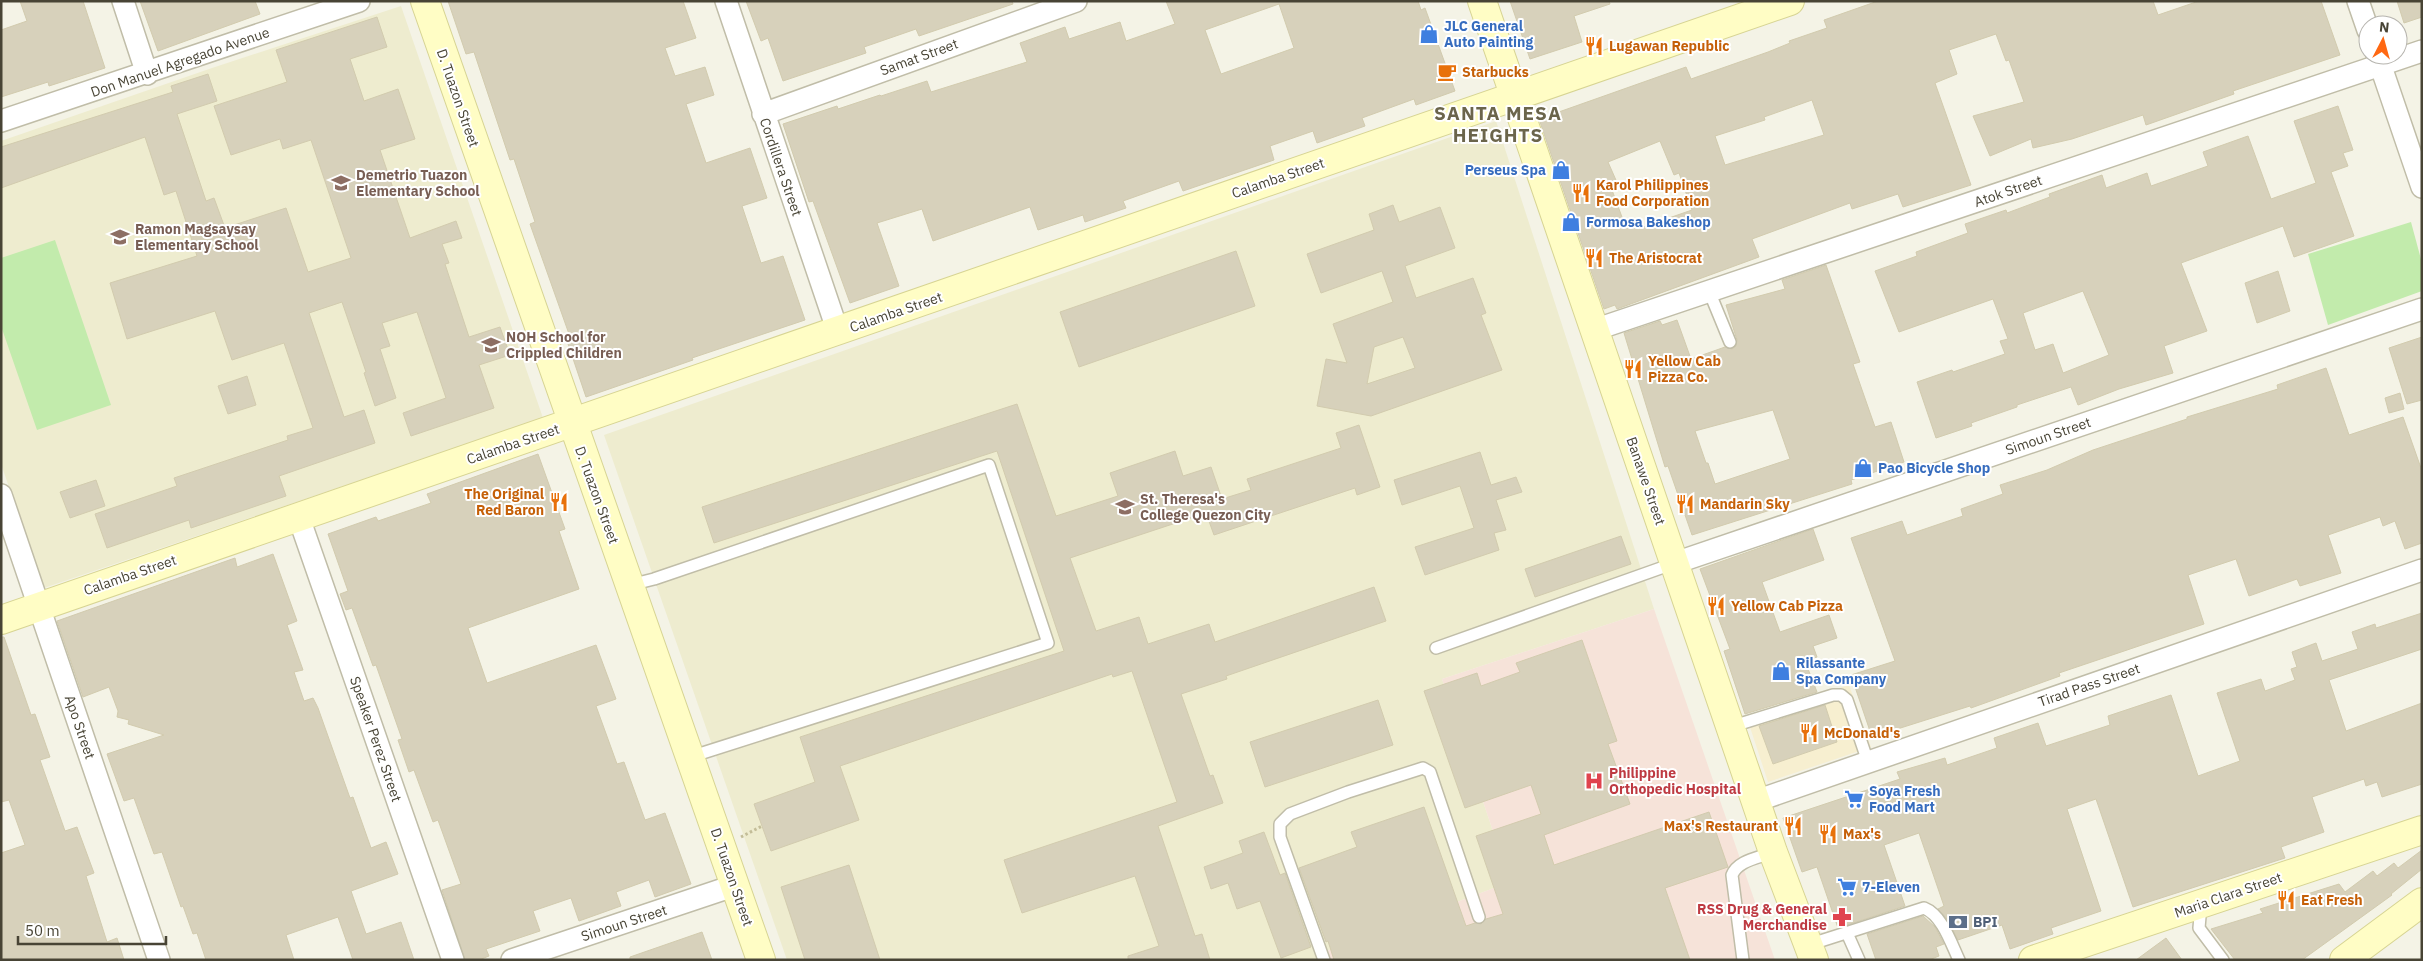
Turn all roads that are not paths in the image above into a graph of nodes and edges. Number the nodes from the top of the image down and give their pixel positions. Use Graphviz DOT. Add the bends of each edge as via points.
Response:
graph roads {
  1 [pos="123,1"];
  2 [pos="359,1"];
  3 [pos="425,1"];
  4 [pos="726,1"];
  5 [pos="1076,1"];
  6 [pos="1482,1"];
  7 [pos="1790,1"];
  8 [pos="2358,1"];
  9 [pos="2363,15"];
  10 [pos="2422,51"];
  11 [pos="2408,54"];
  12 [pos="2364,65"];
  13 [pos="2381,65"];
  14 [pos="147,74"];
  15 [pos="1515,95"];
  16 [pos="763,114"];
  17 [pos="1,121"];
  18 [pos="2422,187"];
  19 [pos="1709,291"];
  20 [pos="2422,309"];
  21 [pos="1594,330"];
  22 [pos="838,332"];
  23 [pos="1730,342"];
  24 [pos="572,424"];
  25 [pos="1,495"];
  26 [pos="299,518"];
  27 [pos="1675,563"];
  28 [pos="2422,570"];
  29 [pos="629,585"];
  30 [pos="39,607"];
  31 [pos="1,620"];
  32 [pos="1436,648"];
  33 [pos="1730,727"];
  34 [pos="690,757"];
  35 [pos="1868,762"];
  36 [pos="1756,801"];
  37 [pos="2422,830"];
  38 [pos="1773,852"];
  39 [pos="736,885"];
  40 [pos="2422,902"];
  41 [pos="2201,904"];
  42 [pos="1479,917"];
  43 [pos="1847,933"];
  44 [pos="1810,952"];
  45 [pos="159,960"];
  46 [pos="453,960"];
  47 [pos="512,960"];
  48 [pos="760,960"];
  49 [pos="1324,960"];
  50 [pos="1743,960"];
  51 [pos="1859,960"];
  52 [pos="1959,960"];
  53 [pos="2033,960"];
  54 [pos="2223,960"];
  55 [pos="2344,960"];
  1 -- 14 [label="street"];
  2 -- 14 [label="street, Don Manuel Agregado Avenue"];
  3 -- 24 [label="street, D. Tuazon Street"];
  4 -- 16 [label="street, Cordillera Street"];
  5 -- 16 [label="street, Samat Street"];
  6 -- 15 [label="street, Banawe Street"];
  7 -- 15 [label="street, Calamba Street"];
  8 -- 9 [label="street"];
  10 -- 11 [label="street, Atok Street"];
  12 -- 19 [label="street, Atok Street"];
  13 -- 18 [label="street"];
  14 -- 17 [label="street, Don Manuel Agregado Avenue"];
  15 -- 21 [label="street, Banawe Street"];
  15 -- 22 [label="street, Calamba Street"];
  16 -- 22 [label="street, Cordillera Street"];
  19 -- 21 [label="street, Atok Street"];
  19 -- 23 [label="lane"];
  20 -- 27 [label="street, Simoun Street"];
  21 -- 27 [label="street, Banawe Street"];
  22 -- 24 [label="street, Calamba Street"];
  24 -- 26 [label="street, Calamba Street"];
  24 -- 29 [label="street, D. Tuazon Street"];
  25 -- 30 [label="street, Apo Street"];
  26 -- 30 [label="street, Calamba Street"];
  26 -- 46 [label="street, Speaker Perez Street"];
  27 -- 32 [label="lane"];
  27 -- 33 [label="street, Banawe Street"];
  28 -- 35 [label="street, Tirad Pass Street"];
  29 -- 34 [label="street, D. Tuazon Street"];
  29 -- 34 [label="lane" via="989,466 1048,643"];
  30 -- 31 [label="street, Calamba Street"];
  30 -- 45 [label="street, Apo Street"];
  33 -- 35 [label="lane" via="1841,695 1847,700"];
  33 -- 36 [label="street, Banawe Street"];
  34 -- 39 [label="street, D. Tuazon Street"];
  35 -- 36 [label="street, Tirad Pass Street"];
  36 -- 38 [label="street, Banawe Street"];
  37 -- 41 [label="street, Maria Clara Street"];
  38 -- 44 [label="street, Banawe Street"];
  38 -- 50 [label="lane" via="1742,863 1732,875"];
  39 -- 47 [label="street, Simoun Street"];
  39 -- 48 [label="street, D. Tuazon Street"];
  40 -- 55 [label="street"];
  41 -- 53 [label="street, Maria Clara Street"];
  41 -- 54 [label="lane" via="2199,928"];
  42 -- 49 [label="lane" via="1430,772 1424,768 1290,814 1280,824 1280,837"];
  43 -- 44 [label="lane"];
  43 -- 51 [label="lane"];
  43 -- 52 [label="lane" via="1924,908 1938,918"];
}
